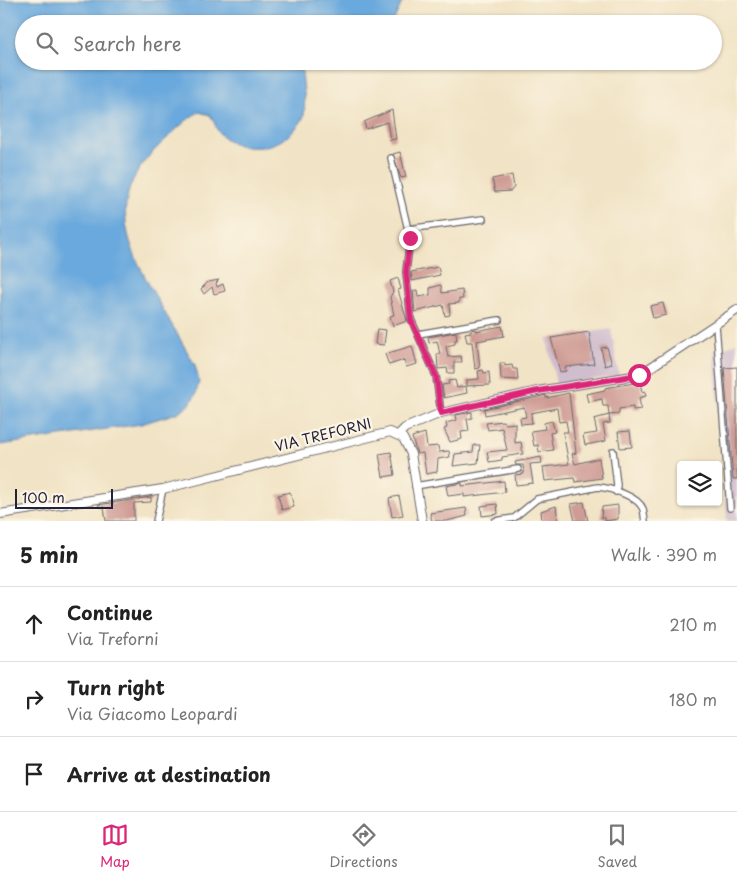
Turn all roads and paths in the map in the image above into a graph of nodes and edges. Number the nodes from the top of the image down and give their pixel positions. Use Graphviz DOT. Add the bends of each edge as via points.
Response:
graph roads {
  1 [pos="391,158"];
  2 [pos="482,218"];
  3 [pos="408,229"];
  4 [pos="737,310"];
  5 [pos="499,320"];
  6 [pos="716,325"];
  7 [pos="418,334"];
  8 [pos="441,413"];
  9 [pos="398,435"];
  10 [pos="614,451"];
  11 [pos="518,469"];
  12 [pos="415,486"];
  13 [pos="163,489"];
  14 [pos="616,492"];
  15 [pos="730,508"];
  16 [pos="0,514"];
  17 [pos="156,521"];
  18 [pos="422,521"];
  19 [pos="496,521"];
  20 [pos="644,521"];
  1 -- 3 [label="street"];
  2 -- 3 [label="street"];
  3 -- 7 [label="street" via="406,272 411,320"];
  4 -- 6 [label="street"];
  5 -- 7 [label="street"];
  6 -- 8 [label="street" via="639,375 538,391"];
  6 -- 15 [label="street"];
  7 -- 8 [label="street" via="436,376"];
  8 -- 9 [label="street" via="405,428"];
  9 -- 12 [label="street" via="411,454"];
  9 -- 13 [label="street, VIA TREFORNI" via="390,432 376,434"];
  10 -- 14 [label="street"];
  11 -- 12 [label="street"];
  12 -- 18 [label="street"];
  13 -- 16 [label="street, VIA TREFORNI"];
  13 -- 17 [label="street"];
  14 -- 19 [label="street" via="598,487 537,499 514,518"];
  14 -- 20 [label="street" via="639,504"];
}
